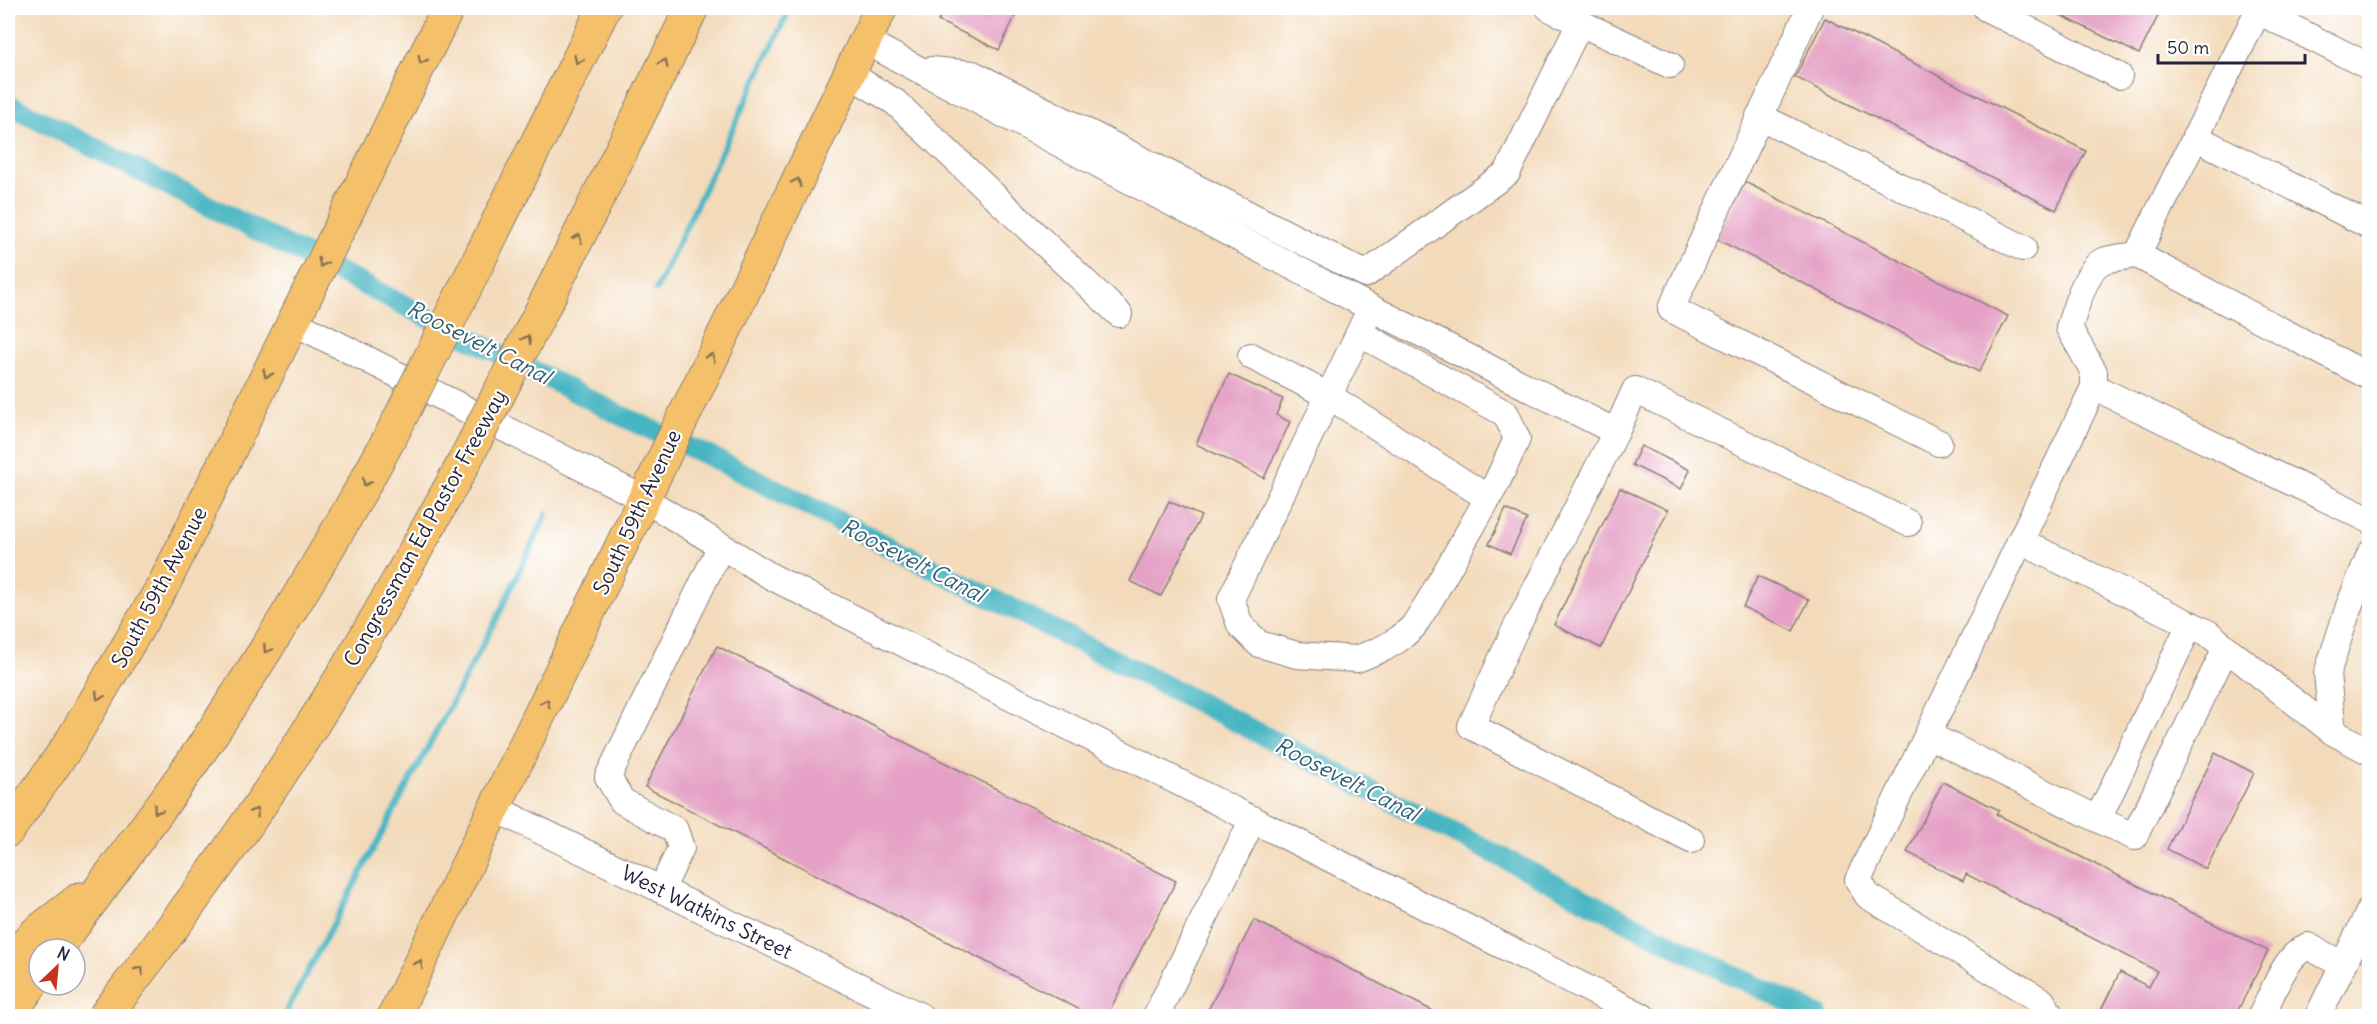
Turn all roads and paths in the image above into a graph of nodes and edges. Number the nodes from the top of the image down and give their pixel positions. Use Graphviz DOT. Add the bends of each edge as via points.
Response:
graph roads {
  1 [pos="448,8"];
  2 [pos="604,8"];
  3 [pos="692,8"];
  4 [pos="881,8"];
  5 [pos="1549,8"];
  6 [pos="1810,8"];
  7 [pos="1986,8"];
  8 [pos="1580,23"];
  9 [pos="865,41"];
  10 [pos="1670,65"];
  11 [pos="2370,67"];
  12 [pos="918,69"];
  13 [pos="849,74"];
  14 [pos="2119,76"];
  15 [pos="1760,116"];
  16 [pos="2195,137"];
  17 [pos="2370,226"];
  18 [pos="2023,248"];
  19 [pos="2137,255"];
  20 [pos="1371,308"];
  21 [pos="1119,314"];
  22 [pos="293,322"];
  23 [pos="1359,333"];
  24 [pos="1251,356"];
  25 [pos="2370,378"];
  26 [pos="2094,387"];
  27 [pos="1329,396"];
  28 [pos="1616,432"];
  29 [pos="1939,443"];
  30 [pos="1488,498"];
  31 [pos="644,499"];
  32 [pos="2370,520"];
  33 [pos="1908,523"];
  34 [pos="2020,541"];
  35 [pos="721,546"];
  36 [pos="2370,554"];
  37 [pos="2359,612"];
  38 [pos="2190,624"];
  39 [pos="2226,648"];
  40 [pos="2333,732"];
  41 [pos="1928,735"];
  42 [pos="2370,752"];
  43 [pos="494,808"];
  44 [pos="1253,819"];
  45 [pos="2098,819"];
  46 [pos="8,831"];
  47 [pos="1691,840"];
  48 [pos="110,875"];
  49 [pos="661,890"];
  50 [pos="2370,910"];
  51 [pos="65,937"];
  52 [pos="8,963"];
  53 [pos="2343,965"];
  54 [pos="27,990"];
  55 [pos="8,1017"];
  56 [pos="105,1017"];
  57 [pos="394,1017"];
  58 [pos="920,1017"];
  59 [pos="1156,1017"];
  60 [pos="1642,1017"];
  61 [pos="2051,1017"];
  62 [pos="2261,1017"];
  63 [pos="2318,1017"];
  1 -- 22 [label="main road, South 59th Avenue, one-way"];
  2 -- 48 [label="highway, one-way, bridge" via="348,516 199,752"];
  56 -- 3 [label="highway, Congressman Ed Pastor Freeway, one-way, bridge" via="218,867 350,664 462,466"];
  4 -- 9 [label="main road, South 59th Avenue"];
  5 -- 8 [label="street"];
  6 -- 15 [label="street"];
  7 -- 14 [label="street"];
  8 -- 10 [label="street"];
  8 -- 12 [label="street" via="1507,173 1366,273 973,74"];
  9 -- 12 [label="street"];
  9 -- 13 [label="main road, South 59th Avenue"];
  11 -- 16 [label="street" via="2258,11"];
  12 -- 20 [label="street"];
  13 -- 21 [label="street" via="895,102"];
  31 -- 13 [label="main road, South 59th Avenue, one-way"];
  15 -- 18 [label="street"];
  15 -- 29 [label="street" via="1671,309"];
  16 -- 17 [label="street"];
  16 -- 19 [label="street"];
  19 -- 25 [label="street"];
  19 -- 26 [label="street" via="2102,261 2091,272 2073,313 2069,328 2094,372"];
  20 -- 23 [label="street"];
  20 -- 28 [label="street"];
  22 -- 31 [label="street"];
  22 -- 46 [label="main road, South 59th Avenue, one-way" via="164,585 70,743"];
  23 -- 27 [label="street"];
  23 -- 30 [label="street" via="1506,414 1517,439"];
  24 -- 27 [label="street"];
  26 -- 32 [label="street"];
  26 -- 34 [label="street"];
  27 -- 30 [label="street"];
  27 -- 30 [label="street" via="1231,599 1240,625 1259,644 1297,655 1357,659 1399,639 1413,627"];
  28 -- 33 [label="street" via="1635,390"];
  28 -- 47 [label="street" via="1513,634 1471,726"];
  31 -- 35 [label="street"];
  43 -- 31 [label="main road, South 59th Avenue, one-way"];
  34 -- 38 [label="street"];
  34 -- 41 [label="street"];
  35 -- 44 [label="street" via="772,577"];
  35 -- 49 [label="street" via="608,777 622,801 675,830 681,848"];
  36 -- 37 [label="street"];
  37 -- 40 [label="street" via="2327,674"];
  38 -- 39 [label="street"];
  38 -- 45 [label="street"];
  39 -- 40 [label="street"];
  39 -- 45 [label="street" via="2134,837"];
  40 -- 42 [label="street"];
  41 -- 45 [label="street"];
  41 -- 61 [label="street" via="1858,880 1868,896 2042,1001"];
  43 -- 49 [label="street, West Watkins Street"];
  57 -- 43 [label="main road, South 59th Avenue, one-way"];
  44 -- 59 [label="street"];
  44 -- 60 [label="street"];
  48 -- 51 [label="highway"];
  48 -- 52 [label="highway" via="36,933"];
  49 -- 58 [label="street, West Watkins Street"];
  50 -- 53 [label="street"];
  53 -- 62 [label="street" via="2308,946 2298,950"];
  53 -- 63 [label="street"];
  54 -- 55 [label="highway"];
}
